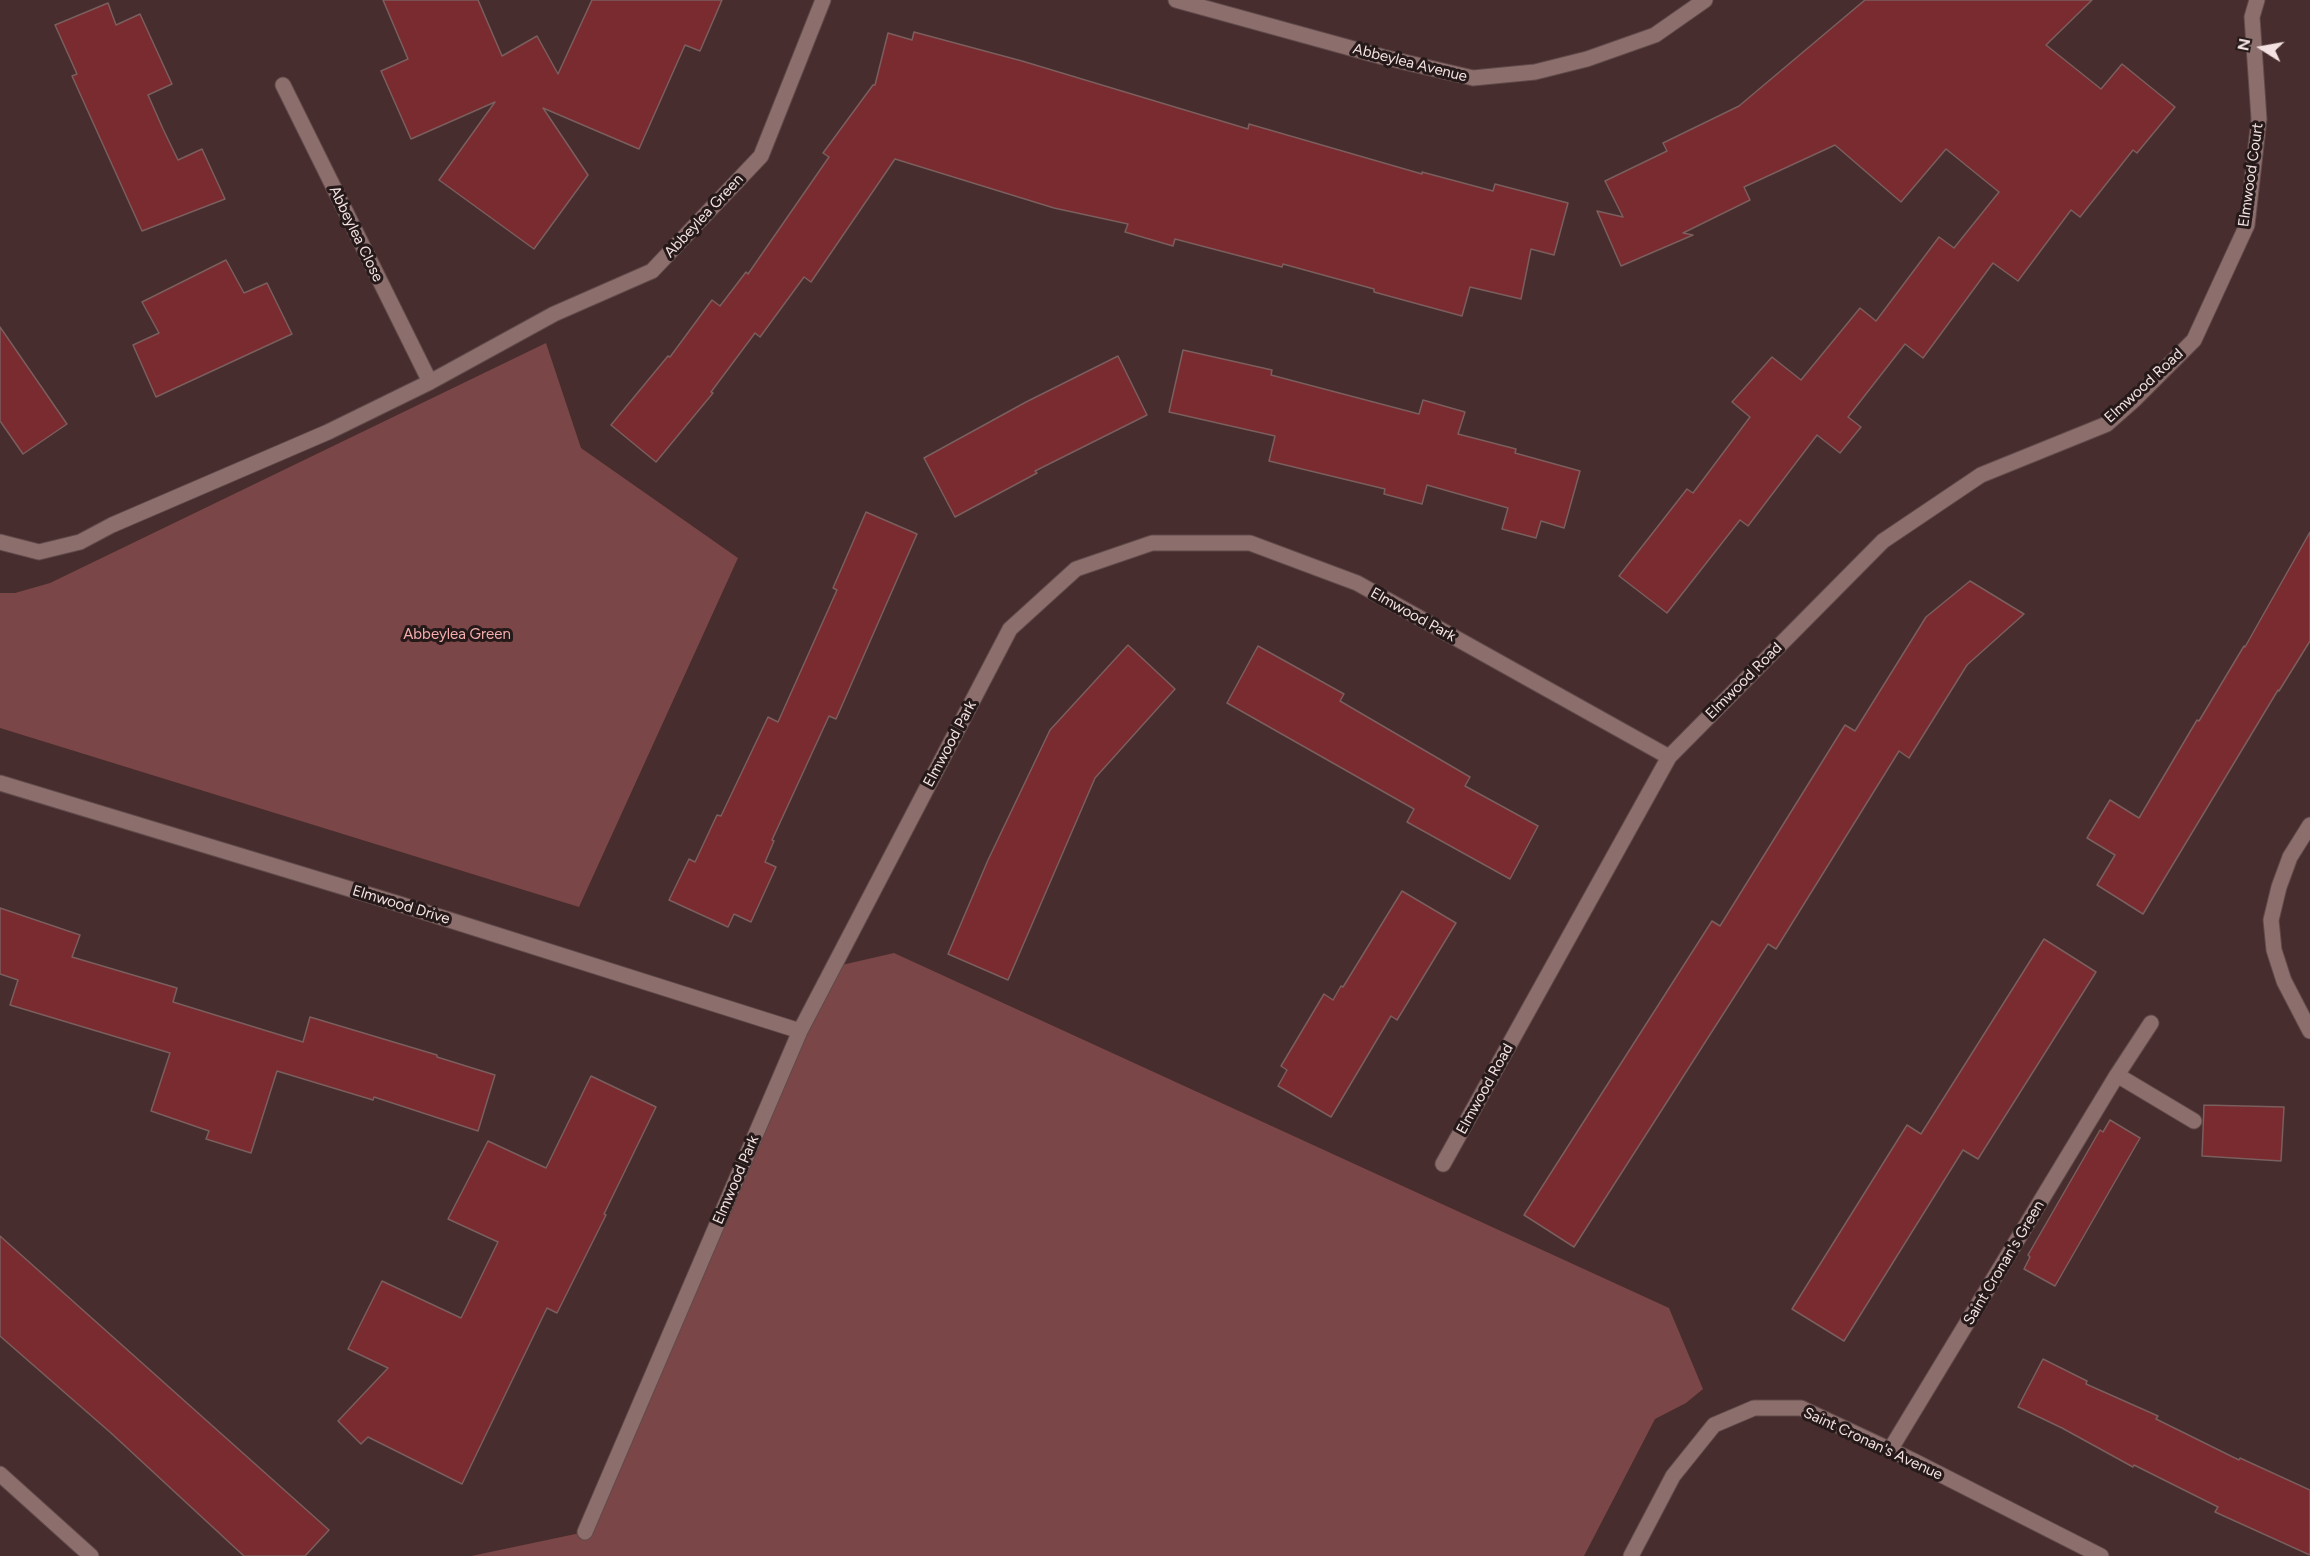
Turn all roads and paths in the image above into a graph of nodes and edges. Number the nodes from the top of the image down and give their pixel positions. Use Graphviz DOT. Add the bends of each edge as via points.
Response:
graph roads {
  1 [pos="823,0"];
  2 [pos="1176,0"];
  3 [pos="1705,0"];
  4 [pos="2257,0"];
  5 [pos="283,85"];
  6 [pos="2194,340"];
  7 [pos="430,382"];
  8 [pos="0,542"];
  9 [pos="1669,757"];
  10 [pos="0,783"];
  11 [pos="2310,825"];
  12 [pos="2151,1023"];
  13 [pos="800,1030"];
  14 [pos="2310,1031"];
  15 [pos="2117,1075"];
  16 [pos="2194,1121"];
  17 [pos="1443,1164"];
  18 [pos="1890,1450"];
  19 [pos="0,1474"];
  20 [pos="585,1532"];
  21 [pos="92,1556"];
  22 [pos="1631,1556"];
  23 [pos="2101,1556"];
  1 -- 7 [label="street, Abbeylea Green" via="760,156 652,271 554,314"];
  2 -- 3 [label="street, Abbeylea Avenue" via="1473,78 1534,72 1587,59 1655,35"];
  4 -- 6 [label="street, Elmwood Court" via="2252,17 2259,119 2247,225"];
  5 -- 7 [label="street, Abbeylea Close"];
  6 -- 9 [label="street, Elmwood Road" via="2107,424 1982,475 1883,541"];
  7 -- 8 [label="street, Abbeylea Green" via="328,432 80,542 39,552"];
  9 -- 13 [label="street, Elmwood Park" via="1357,583 1250,543 1152,543 1076,569 1010,630"];
  9 -- 17 [label="street, Elmwood Road"];
  10 -- 13 [label="street, Elmwood Drive"];
  11 -- 14 [label="street" via="2290,857 2271,920 2274,950 2284,981"];
  12 -- 15 [label="street, Saint Cronan's Green"];
  13 -- 20 [label="street, Elmwood Park"];
  15 -- 16 [label="street"];
  15 -- 18 [label="street, Saint Cronan's Green"];
  18 -- 22 [label="street, Saint Cronan's Avenue" via="1801,1408 1754,1408 1714,1425 1672,1476"];
  18 -- 23 [label="street, Saint Cronan's Avenue"];
  19 -- 21 [label="street"];
}
